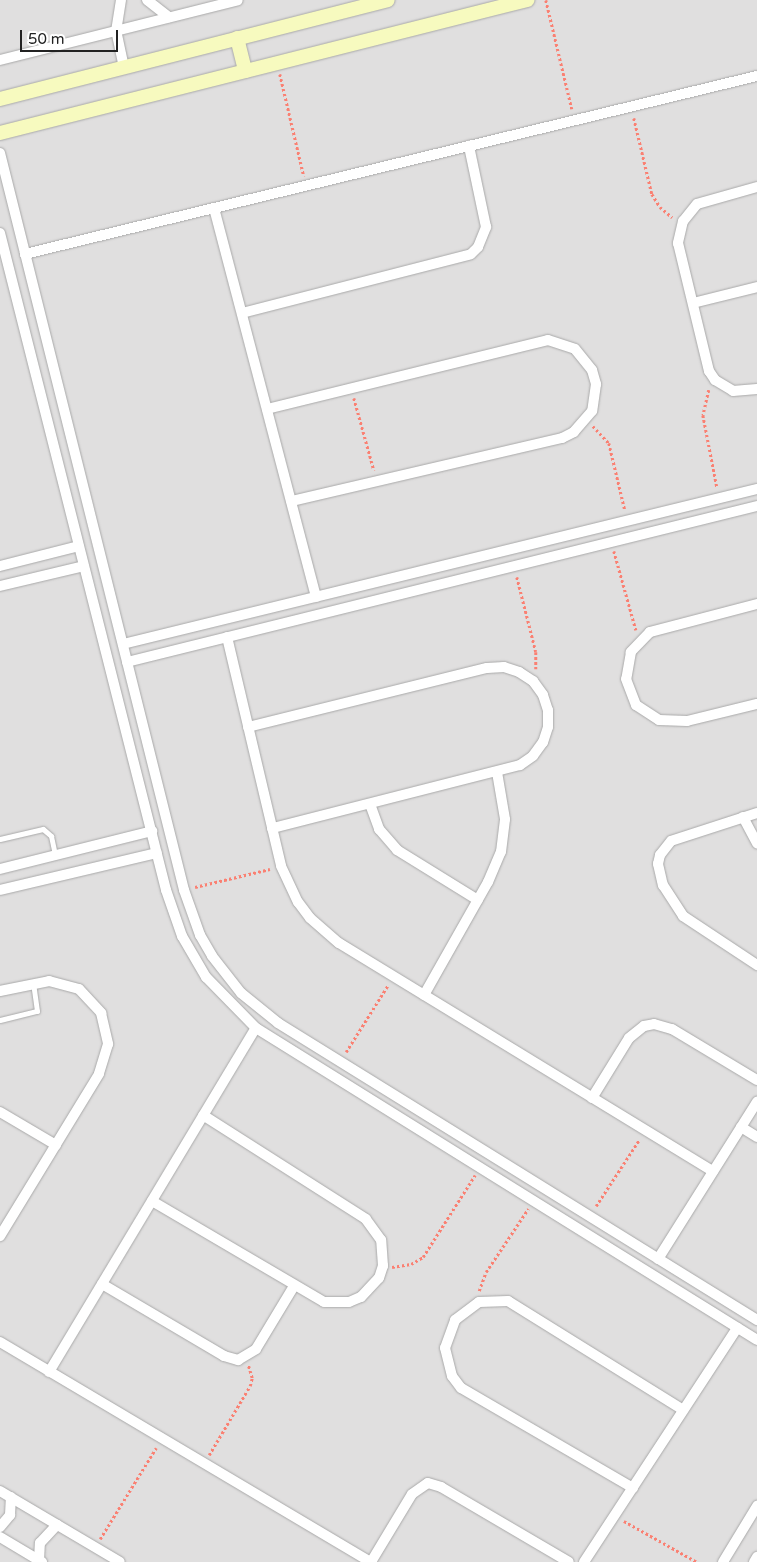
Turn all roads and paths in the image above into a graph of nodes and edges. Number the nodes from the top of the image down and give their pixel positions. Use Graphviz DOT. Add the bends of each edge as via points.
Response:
graph roads {
  1 [pos="121,0"];
  2 [pos="147,0"];
  3 [pos="238,0"];
  4 [pos="388,0"];
  5 [pos="527,0"];
  6 [pos="546,0"];
  7 [pos="169,17"];
  8 [pos="116,30"];
  9 [pos="237,38"];
  10 [pos="0,60"];
  11 [pos="277,63"];
  12 [pos="124,68"];
  13 [pos="245,71"];
  14 [pos="757,76"];
  15 [pos="0,99"];
  16 [pos="631,106"];
  17 [pos="575,120"];
  18 [pos="0,133"];
  19 [pos="469,146"];
  20 [pos="0,153"];
  21 [pos="306,186"];
  22 [pos="757,187"];
  23 [pos="214,208"];
  24 [pos="683,221"];
  25 [pos="0,233"];
  26 [pos="25,254"];
  27 [pos="757,287"];
  28 [pos="693,303"];
  29 [pos="242,313"];
  30 [pos="715,380"];
  31 [pos="351,388"];
  32 [pos="757,389"];
  33 [pos="266,409"];
  34 [pos="584,423"];
  35 [pos="377,481"];
  36 [pos="757,489"];
  37 [pos="724,498"];
  38 [pos="291,501"];
  39 [pos="757,506"];
  40 [pos="732,513"];
  41 [pos="628,521"];
  42 [pos="612,542"];
  43 [pos="79,546"];
  44 [pos="485,556"];
  45 [pos="0,566"];
  46 [pos="84,566"];
  47 [pos="514,566"];
  48 [pos="489,572"];
  49 [pos="0,586"];
  50 [pos="316,597"];
  51 [pos="757,604"];
  52 [pos="227,637"];
  53 [pos="639,641"];
  54 [pos="123,644"];
  55 [pos="127,662"];
  56 [pos="533,681"];
  57 [pos="757,704"];
  58 [pos="248,727"];
  59 [pos="497,772"];
  60 [pos="370,804"];
  61 [pos="757,813"];
  62 [pos="743,817"];
  63 [pos="272,828"];
  64 [pos="152,831"];
  65 [pos="0,839"];
  66 [pos="757,843"];
  67 [pos="157,853"];
  68 [pos="55,855"];
  69 [pos="281,866"];
  70 [pos="0,869"];
  71 [pos="0,890"];
  72 [pos="184,890"];
  73 [pos="478,900"];
  74 [pos="757,965"];
  75 [pos="393,976"];
  76 [pos="33,982"];
  77 [pos="0,991"];
  78 [pos="424,995"];
  79 [pos="0,1020"];
  80 [pos="256,1028"];
  81 [pos="340,1062"];
  82 [pos="757,1080"];
  83 [pos="592,1098"];
  84 [pos="757,1102"];
  85 [pos="0,1112"];
  86 [pos="203,1115"];
  87 [pos="741,1127"];
  88 [pos="646,1130"];
  89 [pos="757,1136"];
  90 [pos="56,1145"];
  91 [pos="480,1168"];
  92 [pos="713,1171"];
  93 [pos="152,1201"];
  94 [pos="533,1201"];
  95 [pos="589,1216"];
  96 [pos="3,1225"];
  97 [pos="0,1236"];
  98 [pos="658,1259"];
  99 [pos="383,1266"];
  100 [pos="102,1284"];
  101 [pos="294,1286"];
  102 [pos="479,1302"];
  103 [pos="757,1320"];
  104 [pos="737,1328"];
  105 [pos="757,1340"];
  106 [pos="0,1342"];
  107 [pos="245,1358"];
  108 [pos="49,1372"];
  109 [pos="684,1410"];
  110 [pos="161,1440"];
  111 [pos="203,1464"];
  112 [pos="632,1488"];
  113 [pos="0,1490"];
  114 [pos="11,1497"];
  115 [pos="757,1506"];
  116 [pos="615,1515"];
  117 [pos="58,1525"];
  118 [pos="0,1527"];
  119 [pos="0,1537"];
  120 [pos="95,1547"];
  121 [pos="757,1557"];
  122 [pos="41,1561"];
  123 [pos="120,1562"];
  124 [pos="569,1562"];
  125 [pos="584,1562"];
  126 [pos="697,1562"];
  127 [pos="723,1562"];
  128 [pos="754,1562"];
  1 -- 8 [label="street"];
  2 -- 7 [label="street"];
  3 -- 7 [label="street"];
  4 -- 9 [label="street"];
  5 -- 11 [label="street"];
  6 -- 17 [label="path"];
  7 -- 8 [label="street"];
  8 -- 10 [label="street"];
  8 -- 12 [label="street"];
  9 -- 12 [label="street"];
  9 -- 13 [label="street"];
  11 -- 13 [label="street"];
  11 -- 21 [label="path"];
  12 -- 15 [label="street"];
  13 -- 18 [label="street"];
  14 -- 16 [label="street"];
  16 -- 17 [label="street"];
  16 -- 24 [label="path" via="652,194 660,208"];
  17 -- 19 [label="street"];
  19 -- 21 [label="street"];
  19 -- 29 [label="street" via="486,227 478,247 470,254"];
  20 -- 26 [label="street"];
  21 -- 23 [label="street"];
  22 -- 24 [label="street" via="707,199 697,204"];
  23 -- 26 [label="street"];
  23 -- 29 [label="street"];
  24 -- 28 [label="street" via="678,243"];
  25 -- 43 [label="street"];
  26 -- 54 [label="street"];
  27 -- 28 [label="street"];
  28 -- 30 [label="street" via="709,371"];
  29 -- 33 [label="street"];
  30 -- 32 [label="street" via="733,390"];
  30 -- 37 [label="path" via="705,401 703,415"];
  31 -- 33 [label="street"];
  31 -- 34 [label="street" via="548,340 575,349 592,370 596,398"];
  31 -- 35 [label="path"];
  33 -- 38 [label="street"];
  34 -- 35 [label="street" via="562,438"];
  34 -- 41 [label="path" via="599,430 609,443"];
  35 -- 38 [label="street"];
  36 -- 37 [label="street"];
  37 -- 40 [label="street"];
  37 -- 41 [label="street"];
  38 -- 50 [label="street"];
  39 -- 40 [label="street"];
  40 -- 42 [label="street"];
  41 -- 44 [label="street"];
  42 -- 47 [label="street"];
  42 -- 53 [label="path"];
  43 -- 45 [label="street"];
  43 -- 46 [label="street"];
  44 -- 48 [label="street"];
  44 -- 50 [label="street"];
  46 -- 49 [label="street"];
  46 -- 64 [label="street"];
  47 -- 48 [label="street"];
  47 -- 56 [label="path" via="536,652"];
  48 -- 52 [label="street"];
  50 -- 54 [label="street"];
  51 -- 53 [label="street" via="663,627"];
  52 -- 55 [label="street"];
  52 -- 58 [label="street"];
  53 -- 57 [label="street" via="629,659 626,679 636,705 647,714 673,722"];
  54 -- 55 [label="street"];
  55 -- 72 [label="street"];
  56 -- 58 [label="street" via="504,667 487,668"];
  56 -- 59 [label="street" via="543,694 548,710 548,727 543,742 533,756 520,765"];
  58 -- 63 [label="street"];
  59 -- 60 [label="street"];
  59 -- 73 [label="street" via="504,803 504,836 496,867"];
  60 -- 63 [label="street"];
  60 -- 73 [label="street" via="379,829 397,850"];
  61 -- 62 [label="street"];
  62 -- 66 [label="street"];
  62 -- 74 [label="street" via="671,841 660,855 659,874 669,896 684,916"];
  63 -- 69 [label="street"];
  64 -- 67 [label="street"];
  64 -- 68 [label="street"];
  65 -- 68 [label="lane" via="43,829 51,836"];
  67 -- 71 [label="street"];
  67 -- 80 [label="street" via="173,913 193,957 221,996"];
  68 -- 70 [label="street"];
  69 -- 72 [label="path"];
  69 -- 75 [label="street" via="298,902 323,931"];
  72 -- 81 [label="street" via="204,942 241,993 278,1023"];
  73 -- 78 [label="street"];
  75 -- 78 [label="street"];
  75 -- 81 [label="path"];
  76 -- 77 [label="street"];
  76 -- 79 [label="lane" via="37,1011"];
  76 -- 90 [label="street" via="64,983 79,989 96,1006 107,1028 106,1060"];
  78 -- 83 [label="street"];
  80 -- 86 [label="street"];
  80 -- 91 [label="street"];
  81 -- 95 [label="street"];
  82 -- 83 [label="street" via="672,1029 654,1024 644,1026 629,1038"];
  83 -- 88 [label="street"];
  84 -- 87 [label="street"];
  85 -- 90 [label="street"];
  86 -- 93 [label="street"];
  86 -- 99 [label="street" via="366,1219 381,1240"];
  87 -- 89 [label="street"];
  87 -- 92 [label="street"];
  88 -- 92 [label="street"];
  88 -- 95 [label="path"];
  90 -- 96 [label="street"];
  91 -- 94 [label="street"];
  91 -- 99 [label="path" via="423,1257 397,1267"];
  92 -- 98 [label="street"];
  93 -- 100 [label="street"];
  93 -- 101 [label="street"];
  94 -- 102 [label="path" via="486,1272"];
  94 -- 104 [label="street"];
  95 -- 98 [label="street"];
  96 -- 97 [label="street"];
  98 -- 103 [label="street"];
  99 -- 101 [label="street" via="371,1288 349,1302 324,1302"];
  100 -- 107 [label="street" via="224,1356"];
  100 -- 108 [label="street"];
  101 -- 107 [label="street" via="256,1349"];
  102 -- 109 [label="street" via="508,1301 522,1307"];
  102 -- 112 [label="street" via="455,1320 445,1348 449,1369 461,1388"];
  104 -- 105 [label="street"];
  104 -- 109 [label="street"];
  106 -- 108 [label="street"];
  107 -- 111 [label="path" via="252,1378 250,1386"];
  108 -- 110 [label="street"];
  109 -- 112 [label="street"];
  110 -- 111 [label="street"];
  110 -- 120 [label="path"];
  111 -- 124 [label="street" via="371,1562 412,1494 428,1483 441,1487"];
  112 -- 116 [label="street"];
  113 -- 114 [label="street"];
  114 -- 117 [label="street"];
  114 -- 118 [label="street" via="10,1515"];
  115 -- 127 [label="street"];
  116 -- 125 [label="street"];
  116 -- 126 [label="path"];
  117 -- 120 [label="street"];
  117 -- 122 [label="street" via="40,1543"];
  119 -- 122 [label="street"];
  120 -- 123 [label="street"];
  121 -- 128 [label="street"];
}
